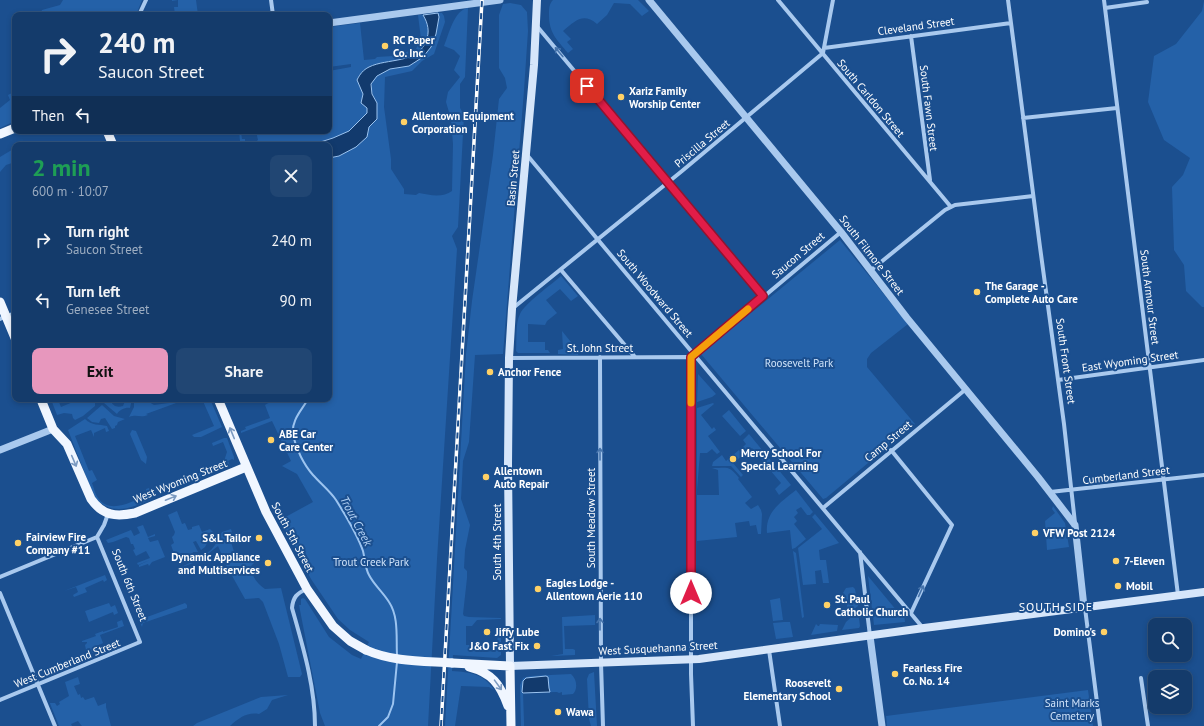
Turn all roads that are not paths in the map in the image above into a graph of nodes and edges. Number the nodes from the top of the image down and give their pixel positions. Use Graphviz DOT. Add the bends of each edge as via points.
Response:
graph roads {
  1 [pos="146,0"];
  2 [pos="271,0"];
  3 [pos="500,0"];
  4 [pos="537,0"];
  5 [pos="649,0"];
  6 [pos="778,0"];
  7 [pos="833,0"];
  8 [pos="1008,0"];
  9 [pos="1104,0"];
  10 [pos="1147,2"];
  11 [pos="1105,8"];
  12 [pos="140,12"];
  13 [pos="273,12"];
  14 [pos="332,23"];
  15 [pos="1011,23"];
  16 [pos="536,25"];
  17 [pos="911,36"];
  18 [pos="824,48"];
  19 [pos="823,53"];
  20 [pos="1117,108"];
  21 [pos="746,117"];
  22 [pos="1023,118"];
  23 [pos="12,129"];
  24 [pos="0,134"];
  25 [pos="526,154"];
  26 [pos="668,182"];
  27 [pos="930,182"];
  28 [pos="1033,196"];
  29 [pos="951,207"];
  30 [pos="841,232"];
  31 [pos="598,240"];
  32 [pos="561,270"];
  33 [pos="870,271"];
  34 [pos="763,296"];
  35 [pos="0,302"];
  36 [pos="512,309"];
  37 [pos="3,318"];
  38 [pos="12,333"];
  39 [pos="692,356"];
  40 [pos="600,357"];
  41 [pos="635,357"];
  42 [pos="509,358"];
  43 [pos="1204,360"];
  44 [pos="1150,368"];
  45 [pos="1058,380"];
  46 [pos="966,389"];
  47 [pos="42,402"];
  48 [pos="219,402"];
  49 [pos="53,429"];
  50 [pos="0,450"];
  51 [pos="891,450"];
  52 [pos="246,467"];
  53 [pos="1204,475"];
  54 [pos="1164,479"];
  55 [pos="1071,490"];
  56 [pos="1050,492"];
  57 [pos="822,508"];
  58 [pos="108,514"];
  59 [pos="1075,525"];
  60 [pos="97,537"];
  61 [pos="860,552"];
  62 [pos="0,577"];
  63 [pos="307,588"];
  64 [pos="0,592"];
  65 [pos="1204,592"];
  66 [pos="1178,596"];
  67 [pos="1084,607"];
  68 [pos="911,613"];
  69 [pos="924,628"];
  70 [pos="870,636"];
  71 [pos="140,642"];
  72 [pos="770,650"];
  73 [pos="691,660"];
  74 [pos="452,662"];
  75 [pos="600,663"];
  76 [pos="510,666"];
  77 [pos="1141,678"];
  78 [pos="38,685"];
  79 [pos="0,700"];
  80 [pos="511,714"];
  81 [pos="55,726"];
  82 [pos="315,726"];
  83 [pos="511,726"];
  84 [pos="603,726"];
  85 [pos="693,726"];
  86 [pos="780,726"];
  87 [pos="882,726"];
  88 [pos="1100,726"];
  89 [pos="1148,726"];
  1 -- 12 [label="street"];
  2 -- 13 [label="street"];
  3 -- 14 [label="street"];
  4 -- 16 [label="main road, Basin Street"];
  5 -- 21 [label="street, South Filmore Street"];
  6 -- 19 [label="street, South Carldon Street"];
  7 -- 18 [label="street"];
  8 -- 15 [label="street, South Front Street"];
  9 -- 11 [label="street, South Armour Street"];
  10 -- 11 [label="street"];
  11 -- 20 [label="street, South Armour Street"];
  15 -- 17 [label="street, Cleveland Street"];
  15 -- 22 [label="street, South Front Street"];
  16 -- 25 [label="main road, Basin Street"];
  26 -- 16 [label="street, one-way"];
  17 -- 18 [label="street, Cleveland Street"];
  17 -- 27 [label="street, South Fawn Street"];
  18 -- 19 [label="street"];
  19 -- 21 [label="street, Priscilla Street"];
  19 -- 27 [label="street, South Carldon Street"];
  20 -- 22 [label="street"];
  20 -- 44 [label="street, South Armour Street"];
  21 -- 26 [label="street, Priscilla Street"];
  21 -- 30 [label="street, South Filmore Street"];
  22 -- 28 [label="street, South Front Street"];
  23 -- 24 [label="main road"];
  25 -- 31 [label="street, South Woodward Street"];
  25 -- 36 [label="main road, Basin Street"];
  26 -- 31 [label="street, Priscilla Street"];
  26 -- 34 [label="street"];
  27 -- 29 [label="street, South Carldon Street"];
  28 -- 29 [label="street"];
  28 -- 45 [label="street, South Front Street"];
  29 -- 33 [label="street"];
  30 -- 33 [label="street, South Filmore Street"];
  30 -- 34 [label="street, Saucon Street"];
  31 -- 32 [label="street, Priscilla Street"];
  31 -- 39 [label="street, South Woodward Street"];
  32 -- 36 [label="street, Priscilla Street"];
  32 -- 41 [label="street"];
  33 -- 46 [label="street, South Filmore Street"];
  34 -- 39 [label="street, Saucon Street"];
  35 -- 37 [label="main road"];
  36 -- 42 [label="main road, Basin Street"];
  37 -- 38 [label="main road"];
  39 -- 41 [label="street, St. John Street"];
  39 -- 57 [label="street, South Woodward Street"];
  39 -- 73 [label="street"];
  40 -- 41 [label="street, St. John Street"];
  40 -- 42 [label="street, St. John Street"];
  75 -- 40 [label="street, South Meadow Street, one-way"];
  42 -- 76 [label="main road, South 4th Street"];
  43 -- 44 [label="street, East Wyoming Street"];
  44 -- 45 [label="street, East Wyoming Street"];
  44 -- 54 [label="street, South Armour Street"];
  45 -- 55 [label="street, South Front Street"];
  46 -- 51 [label="street, Camp Street"];
  46 -- 56 [label="street, South Filmore Street"];
  47 -- 49 [label="main road"];
  52 -- 48 [label="main road, South 5th Street, one-way"];
  49 -- 50 [label="street"];
  49 -- 58 [label="main road, one-way" via="67,444 94,504"];
  51 -- 57 [label="street, Camp Street"];
  68 -- 51 [label="street, one-way" via="952,525"];
  58 -- 52 [label="main road, West Wyoming Street, one-way" via="135,513"];
  52 -- 63 [label="main road, South 5th Street" via="266,512"];
  53 -- 54 [label="street, Cumberland Street"];
  54 -- 55 [label="street, Cumberland Street"];
  54 -- 66 [label="street, South Armour Street"];
  55 -- 56 [label="street, Cumberland Street"];
  55 -- 59 [label="street, South Front Street"];
  56 -- 59 [label="street, South Filmore Street"];
  57 -- 61 [label="street, South Woodward Street"];
  58 -- 60 [label="street"];
  59 -- 67 [label="street, South Front Street"];
  60 -- 62 [label="street"];
  60 -- 71 [label="street, South 6th Street"];
  61 -- 68 [label="street, South Woodward Street"];
  61 -- 70 [label="street"];
  63 -- 74 [label="main road, West Susquehanna Street, bridge" via="333,626 350,641 366,650 399,659"];
  63 -- 82 [label="street, South 5th Street" via="295,597 292,608 307,662"];
  64 -- 78 [label="street"];
  65 -- 66 [label="main road, West Susquehanna Street"];
  66 -- 67 [label="main road, West Susquehanna Street"];
  67 -- 69 [label="main road, West Susquehanna Street"];
  67 -- 88 [label="street, South Front Street"];
  68 -- 69 [label="street, South Woodward Street"];
  69 -- 70 [label="main road, West Susquehanna Street"];
  70 -- 72 [label="main road, West Susquehanna Street"];
  70 -- 87 [label="street"];
  71 -- 78 [label="street, West Cumberland Street"];
  72 -- 73 [label="main road, West Susquehanna Street"];
  72 -- 86 [label="street"];
  73 -- 75 [label="main road, West Susquehanna Street"];
  73 -- 85 [label="street"];
  74 -- 76 [label="main road, West Susquehanna Street"];
  74 -- 80 [label="main road, one-way" via="476,669 493,678 503,692"];
  75 -- 76 [label="main road, West Susquehanna Street"];
  75 -- 84 [label="street, South Meadow Street"];
  76 -- 80 [label="main road, South 4th Street"];
  77 -- 89 [label="street"];
  78 -- 79 [label="street, West Cumberland Street"];
  78 -- 81 [label="street"];
  80 -- 83 [label="main road, South 4th Street"];
}
